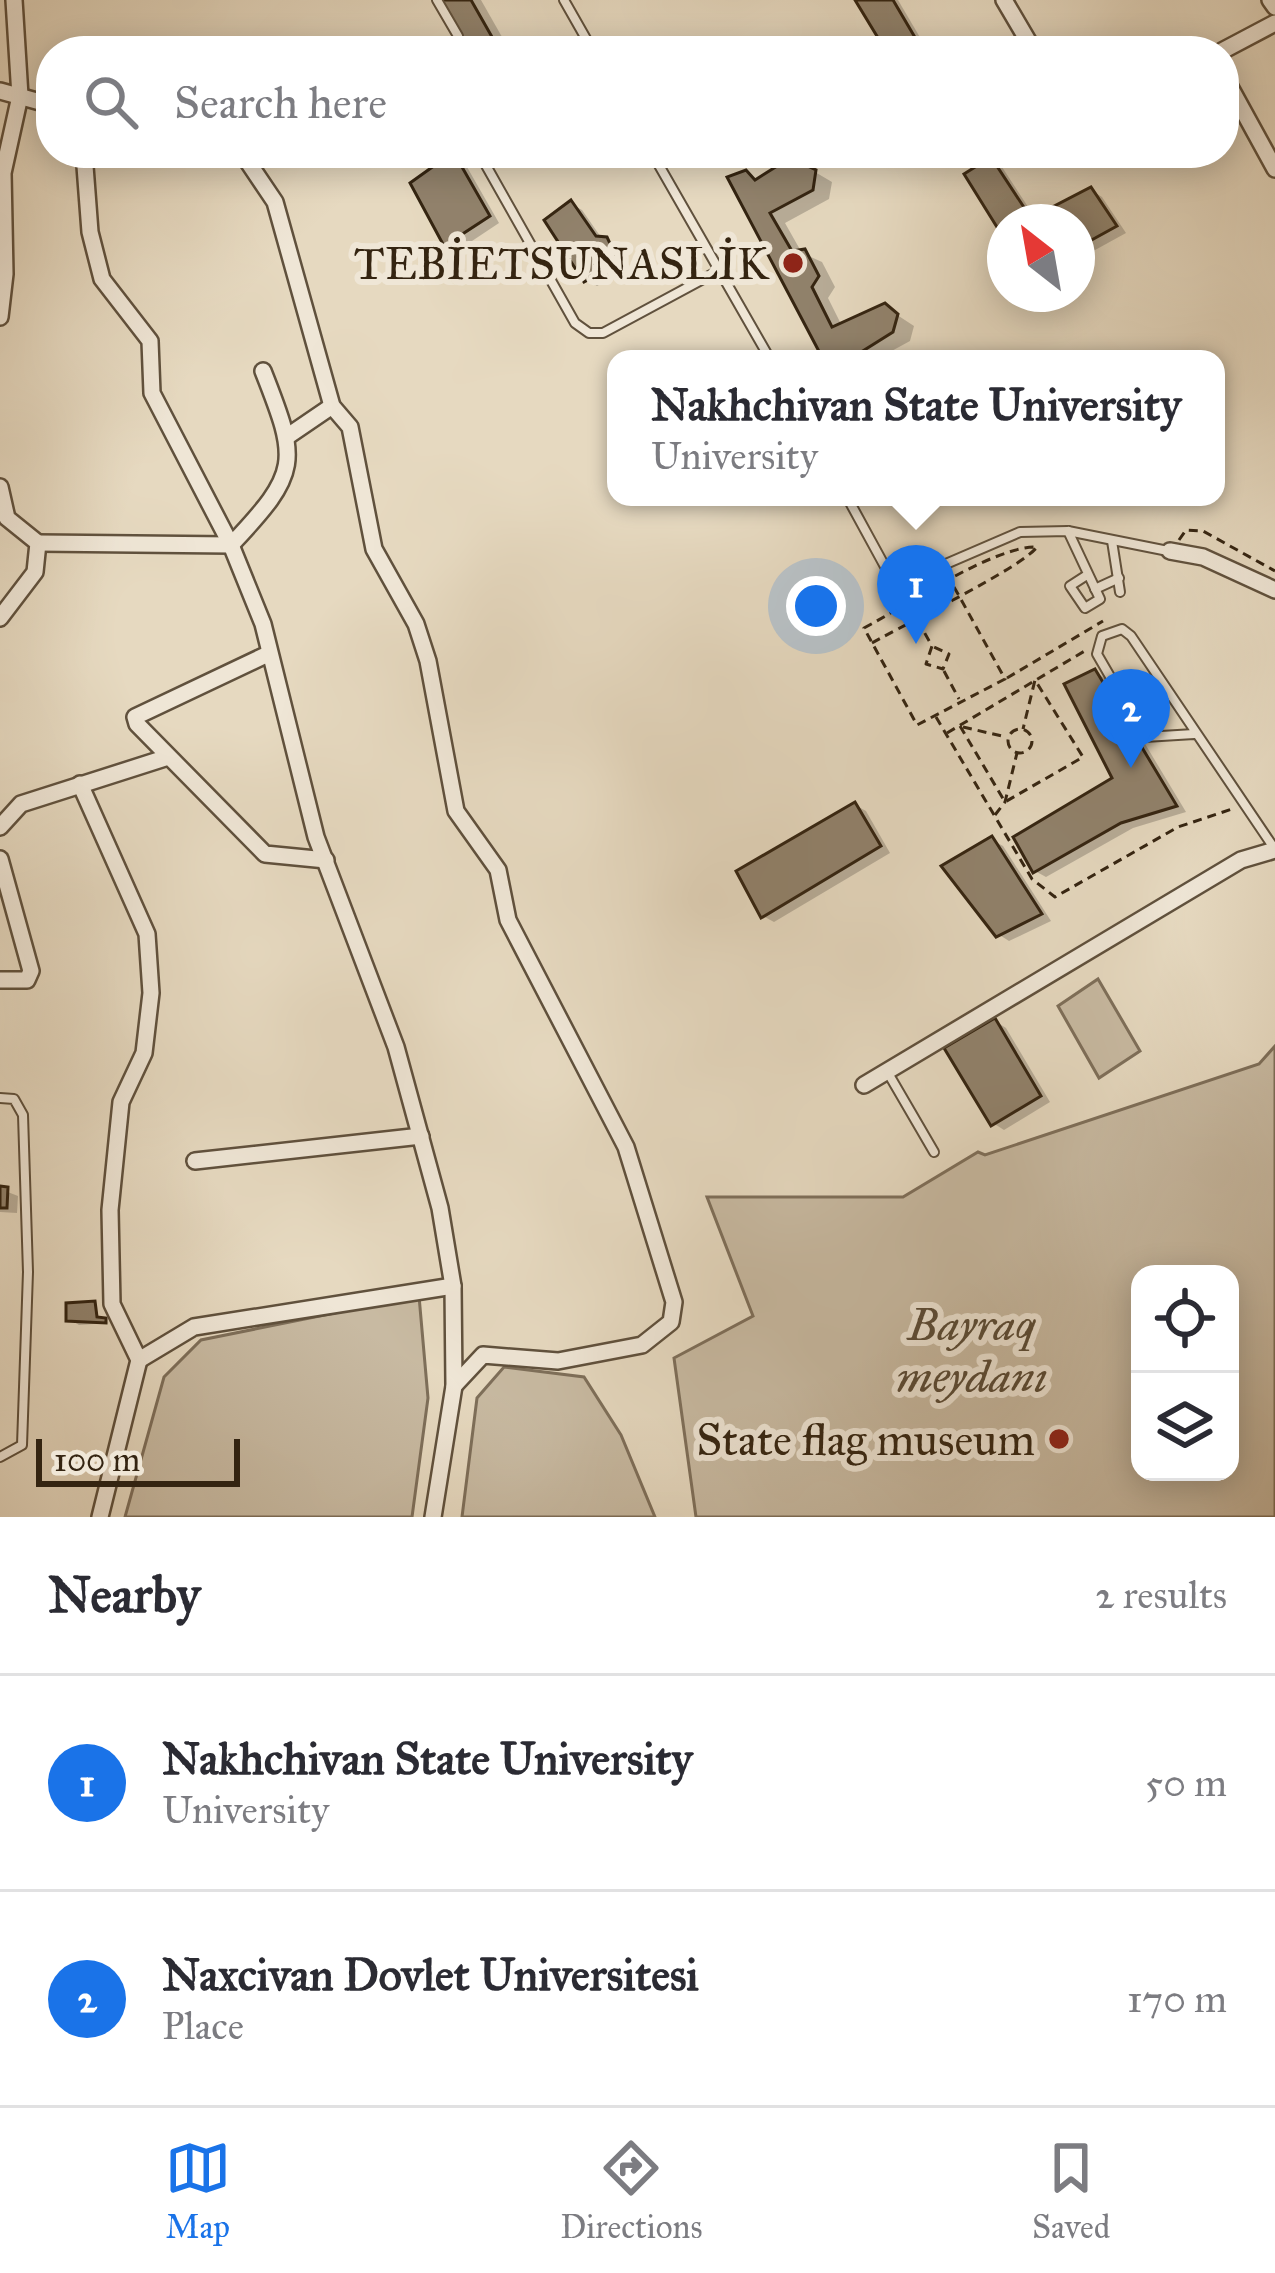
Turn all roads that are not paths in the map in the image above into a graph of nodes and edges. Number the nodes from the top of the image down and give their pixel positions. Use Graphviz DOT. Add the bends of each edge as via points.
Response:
graph roads {
  1 [pos="14,0"];
  2 [pos="437,0"];
  3 [pos="564,0"];
  4 [pos="1004,0"];
  5 [pos="1275,23"];
  6 [pos="458,36"];
  7 [pos="584,36"];
  8 [pos="1025,36"];
  9 [pos="1239,42"];
  10 [pos="0,91"];
  11 [pos="20,96"];
  12 [pos="36,101"];
  13 [pos="1239,104"];
  14 [pos="86,168"];
  15 [pos="252,168"];
  16 [pos="487,168"];
  17 [pos="661,168"];
  18 [pos="1275,170"];
  19 [pos="720,270"];
  20 [pos="3,274"];
  21 [pos="0,317"];
  22 [pos="765,350"];
  23 [pos="262,371"];
  24 [pos="332,406"];
  25 [pos="288,436"];
  26 [pos="0,487"];
  27 [pos="852,506"];
  28 [pos="1068,531"];
  29 [pos="1112,541"];
  30 [pos="38,543"];
  31 [pos="231,545"];
  32 [pos="1170,551"];
  33 [pos="1088,574"];
  34 [pos="1119,578"];
  35 [pos="1095,589"];
  36 [pos="1275,590"];
  37 [pos="1120,592"];
  38 [pos="0,618"];
  39 [pos="268,654"];
  40 [pos="1194,734"];
  41 [pos="165,758"];
  42 [pos="80,784"];
  43 [pos="0,827"];
  44 [pos="1275,849"];
  45 [pos="0,859"];
  46 [pos="326,860"];
  47 [pos="0,980"];
  48 [pos="887,1072"];
  49 [pos="864,1085"];
  50 [pos="0,1098"];
  51 [pos="421,1136"];
  52 [pos="934,1152"];
  53 [pos="195,1161"];
  54 [pos="453,1286"];
  55 [pos="139,1360"];
  56 [pos="454,1386"];
  57 [pos="0,1457"];
  58 [pos="100,1517"];
  59 [pos="433,1517"];
  1 -- 11 [label="street"];
  2 -- 6 [label="lane"];
  3 -- 7 [label="lane"];
  4 -- 8 [label="street"];
  5 -- 9 [label="street"];
  10 -- 11 [label="street"];
  11 -- 12 [label="street"];
  11 -- 20 [label="street" via="3,173"];
  13 -- 18 [label="street"];
  14 -- 31 [label="street" via="102,279 150,341 152,393"];
  15 -- 24 [label="street" via="275,202"];
  16 -- 19 [label="lane" via="575,323 589,333 603,333"];
  17 -- 19 [label="lane"];
  19 -- 22 [label="lane"];
  20 -- 21 [label="street"];
  23 -- 25 [label="street"];
  24 -- 25 [label="street"];
  24 -- 56 [label="street" via="350,427 374,549 428,661 456,811 498,870 508,920 626,1147 674,1302 671,1322 642,1345 558,1361 483,1354"];
  25 -- 31 [label="street" via="291,462 269,505"];
  26 -- 30 [label="street" via="7,518"];
  27 -- 28 [label="lane" via="889,574 904,582 1001,537"];
  28 -- 29 [label="lane"];
  28 -- 33 [label="lane"];
  29 -- 32 [label="lane"];
  29 -- 34 [label="lane"];
  30 -- 31 [label="street"];
  30 -- 38 [label="street" via="35,572"];
  31 -- 39 [label="street"];
  32 -- 36 [label="street"];
  33 -- 35 [label="lane"];
  33 -- 35 [label="lane" via="1070,586 1082,607 1100,599"];
  34 -- 35 [label="lane"];
  34 -- 37 [label="lane"];
  39 -- 41 [label="street" via="135,717"];
  39 -- 46 [label="street"];
  40 -- 40 [label="lane" via="1131,636 1109,631 1096,644 1103,668 1145,736"];
  40 -- 44 [label="lane"];
  41 -- 42 [label="street"];
  41 -- 46 [label="street" via="265,854"];
  42 -- 43 [label="street" via="21,804"];
  42 -- 55 [label="street" via="147,934 146,1033 121,1102 110,1210 112,1304"];
  44 -- 48 [label="street" via="1241,860"];
  45 -- 47 [label="street" via="32,971 27,980"];
  46 -- 51 [label="street"];
  48 -- 49 [label="street"];
  48 -- 52 [label="lane"];
  50 -- 57 [label="lane" via="14,1099 23,1115 28,1272 22,1445"];
  51 -- 53 [label="street"];
  51 -- 54 [label="street"];
  54 -- 55 [label="street" via="194,1327"];
  54 -- 56 [label="street"];
  55 -- 58 [label="street"];
  56 -- 59 [label="street"];
}
